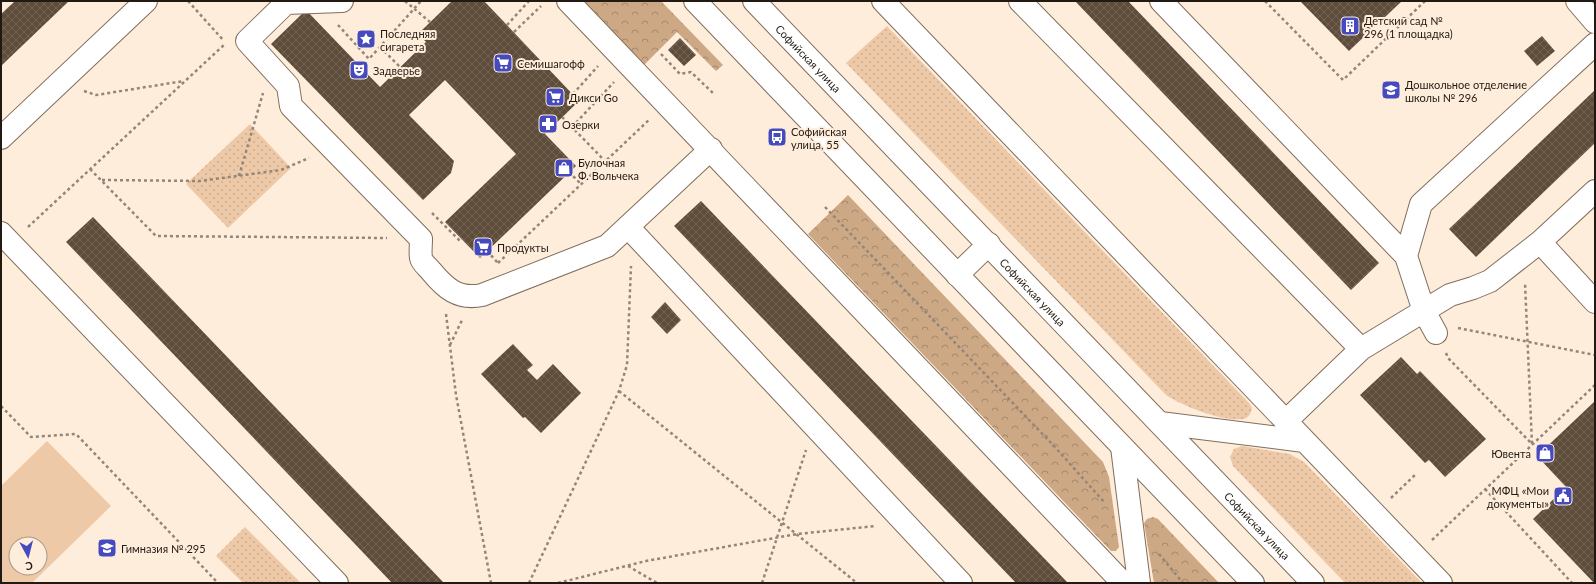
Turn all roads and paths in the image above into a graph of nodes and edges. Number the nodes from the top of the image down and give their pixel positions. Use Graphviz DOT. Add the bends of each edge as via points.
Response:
graph roads {
  1 [pos="146,1"];
  2 [pos="188,1"];
  3 [pos="342,1"];
  4 [pos="405,1"];
  5 [pos="421,1"];
  6 [pos="529,1"];
  7 [pos="568,1"];
  8 [pos="695,1"];
  9 [pos="754,1"];
  10 [pos="883,1"];
  11 [pos="1020,1"];
  12 [pos="1161,1"];
  13 [pos="1265,1"];
  14 [pos="1424,1"];
  15 [pos="1577,1"];
  16 [pos="318,3"];
  17 [pos="541,6"];
  18 [pos="414,9"];
  19 [pos="430,22"];
  20 [pos="1595,22"];
  21 [pos="507,25"];
  22 [pos="514,32"];
  23 [pos="1595,44"];
  24 [pos="380,47"];
  25 [pos="661,54"];
  26 [pos="598,65"];
  27 [pos="400,67"];
  28 [pos="271,68"];
  29 [pos="67,75"];
  30 [pos="185,81"];
  31 [pos="614,82"];
  32 [pos="573,94"];
  33 [pos="715,95"];
  34 [pos="562,117"];
  35 [pos="650,119"];
  36 [pos="572,127"];
  37 [pos="1,138"];
  38 [pos="331,147"];
  39 [pos="711,149"];
  40 [pos="605,162"];
  41 [pos="90,169"];
  42 [pos="569,172"];
  43 [pos="239,176"];
  44 [pos="101,180"];
  45 [pos="581,184"];
  46 [pos="1595,191"];
  47 [pos="825,207"];
  48 [pos="432,213"];
  49 [pos="628,227"];
  50 [pos="413,231"];
  51 [pos="7,239"];
  52 [pos="462,239"];
  53 [pos="989,244"];
  54 [pos="1532,248"];
  55 [pos="487,251"];
  56 [pos="1406,256"];
  57 [pos="498,263"];
  58 [pos="494,266"];
  59 [pos="957,276"];
  60 [pos="449,290"];
  61 [pos="474,296"];
  62 [pos="1595,302"];
  63 [pos="1430,322"];
  64 [pos="1528,342"];
  65 [pos="450,346"];
  66 [pos="1361,349"];
  67 [pos="1595,355"];
  68 [pos="1595,385"];
  69 [pos="619,391"];
  70 [pos="1,406"];
  71 [pos="1286,421"];
  72 [pos="1160,423"];
  73 [pos="814,426"];
  74 [pos="1304,441"];
  75 [pos="1532,444"];
  76 [pos="1122,447"];
  77 [pos="1416,474"];
  78 [pos="1485,489"];
  79 [pos="1390,499"];
  80 [pos="904,522"];
  81 [pos="782,523"];
  82 [pos="1132,526"];
  83 [pos="797,534"];
  84 [pos="776,538"];
  85 [pos="1430,541"];
  86 [pos="628,566"];
  87 [pos="218,583"];
  88 [pos="337,583"];
  89 [pos="490,583"];
  90 [pos="529,583"];
  91 [pos="558,583"];
  92 [pos="657,583"];
  93 [pos="762,583"];
  94 [pos="857,583"];
  95 [pos="961,583"];
  96 [pos="1123,583"];
  97 [pos="1139,583"];
  98 [pos="1183,583"];
  99 [pos="1252,583"];
  100 [pos="1313,583"];
  101 [pos="1441,583"];
  102 [pos="1572,583"];
  1 -- 29 [label="street"];
  2 -- 30 [label="path" via="226,43"];
  3 -- 16 [label="street"];
  4 -- 18 [label="path"];
  5 -- 18 [label="path"];
  6 -- 21 [label="path"];
  7 -- 39 [label="street"];
  8 -- 59 [label="street"];
  9 -- 53 [label="street, Софийская улица"];
  10 -- 71 [label="street"];
  11 -- 66 [label="street"];
  12 -- 56 [label="street"];
  13 -- 14 [label="path" via="1343,80"];
  15 -- 20 [label="street"];
  16 -- 24 [label="path" via="370,59"];
  16 -- 28 [label="street" via="286,3 247,41"];
  17 -- 22 [label="path"];
  18 -- 19 [label="path"];
  18 -- 24 [label="path"];
  23 -- 56 [label="street" via="1421,204"];
  24 -- 27 [label="path"];
  25 -- 33 [label="path" via="680,74 691,72"];
  26 -- 32 [label="path"];
  28 -- 38 [label="street" via="288,86 291,106"];
  28 -- 43 [label="path"];
  29 -- 30 [label="path" via="85,93 96,96"];
  29 -- 37 [label="street"];
  30 -- 41 [label="path"];
  31 -- 36 [label="path"];
  34 -- 36 [label="path"];
  35 -- 40 [label="path"];
  36 -- 40 [label="path"];
  38 -- 43 [label="path" via="281,170"];
  38 -- 50 [label="street"];
  39 -- 49 [label="street"];
  39 -- 96 [label="street"];
  40 -- 45 [label="path"];
  41 -- 44 [label="path"];
  41 -- 51 [label="path" via="26,228"];
  42 -- 45 [label="path"];
  43 -- 44 [label="path" via="200,181"];
  44 -- 50 [label="path" via="156,236 384,239"];
  45 -- 57 [label="path"];
  46 -- 54 [label="street"];
  47 -- 82 [label="path" via="1054,446 1110,509"];
  48 -- 52 [label="path" via="460,241"];
  49 -- 61 [label="street" via="607,246"];
  49 -- 69 [label="path" via="631,268 630,341 627,365"];
  49 -- 73 [label="street"];
  50 -- 60 [label="street" via="421,239 421,259"];
  51 -- 88 [label="street"];
  53 -- 59 [label="street"];
  53 -- 72 [label="street, Софийская улица"];
  54 -- 62 [label="street"];
  54 -- 63 [label="street" via="1490,281 1450,295"];
  54 -- 64 [label="path"];
  55 -- 57 [label="path"];
  56 -- 63 [label="street"];
  57 -- 58 [label="path"];
  59 -- 76 [label="street"];
  60 -- 61 [label="street" via="456,294"];
  60 -- 65 [label="path" via="445,303"];
  61 -- 65 [label="path"];
  63 -- 64 [label="path"];
  63 -- 66 [label="street"];
  63 -- 75 [label="path" via="1448,358"];
  64 -- 67 [label="path"];
  64 -- 75 [label="path"];
  65 -- 89 [label="path" via="456,395"];
  66 -- 71 [label="street"];
  68 -- 75 [label="path"];
  69 -- 81 [label="path"];
  69 -- 90 [label="path"];
  70 -- 87 [label="path" via="31,437 76,434"];
  71 -- 74 [label="street"];
  72 -- 74 [label="street"];
  72 -- 100 [label="street, Софийская улица"];
  73 -- 80 [label="street"];
  73 -- 81 [label="path"];
  74 -- 101 [label="street"];
  75 -- 78 [label="path"];
  76 -- 82 [label="street"];
  76 -- 99 [label="street"];
  77 -- 79 [label="path"];
  78 -- 85 [label="path"];
  78 -- 102 [label="path"];
  80 -- 83 [label="path"];
  80 -- 95 [label="street"];
  81 -- 83 [label="path"];
  81 -- 84 [label="path"];
  82 -- 97 [label="street"];
  82 -- 98 [label="path" via="1148,540"];
  83 -- 84 [label="path"];
  83 -- 94 [label="path"];
  84 -- 86 [label="path"];
  84 -- 93 [label="path"];
  86 -- 91 [label="path"];
  86 -- 92 [label="path"];
}
